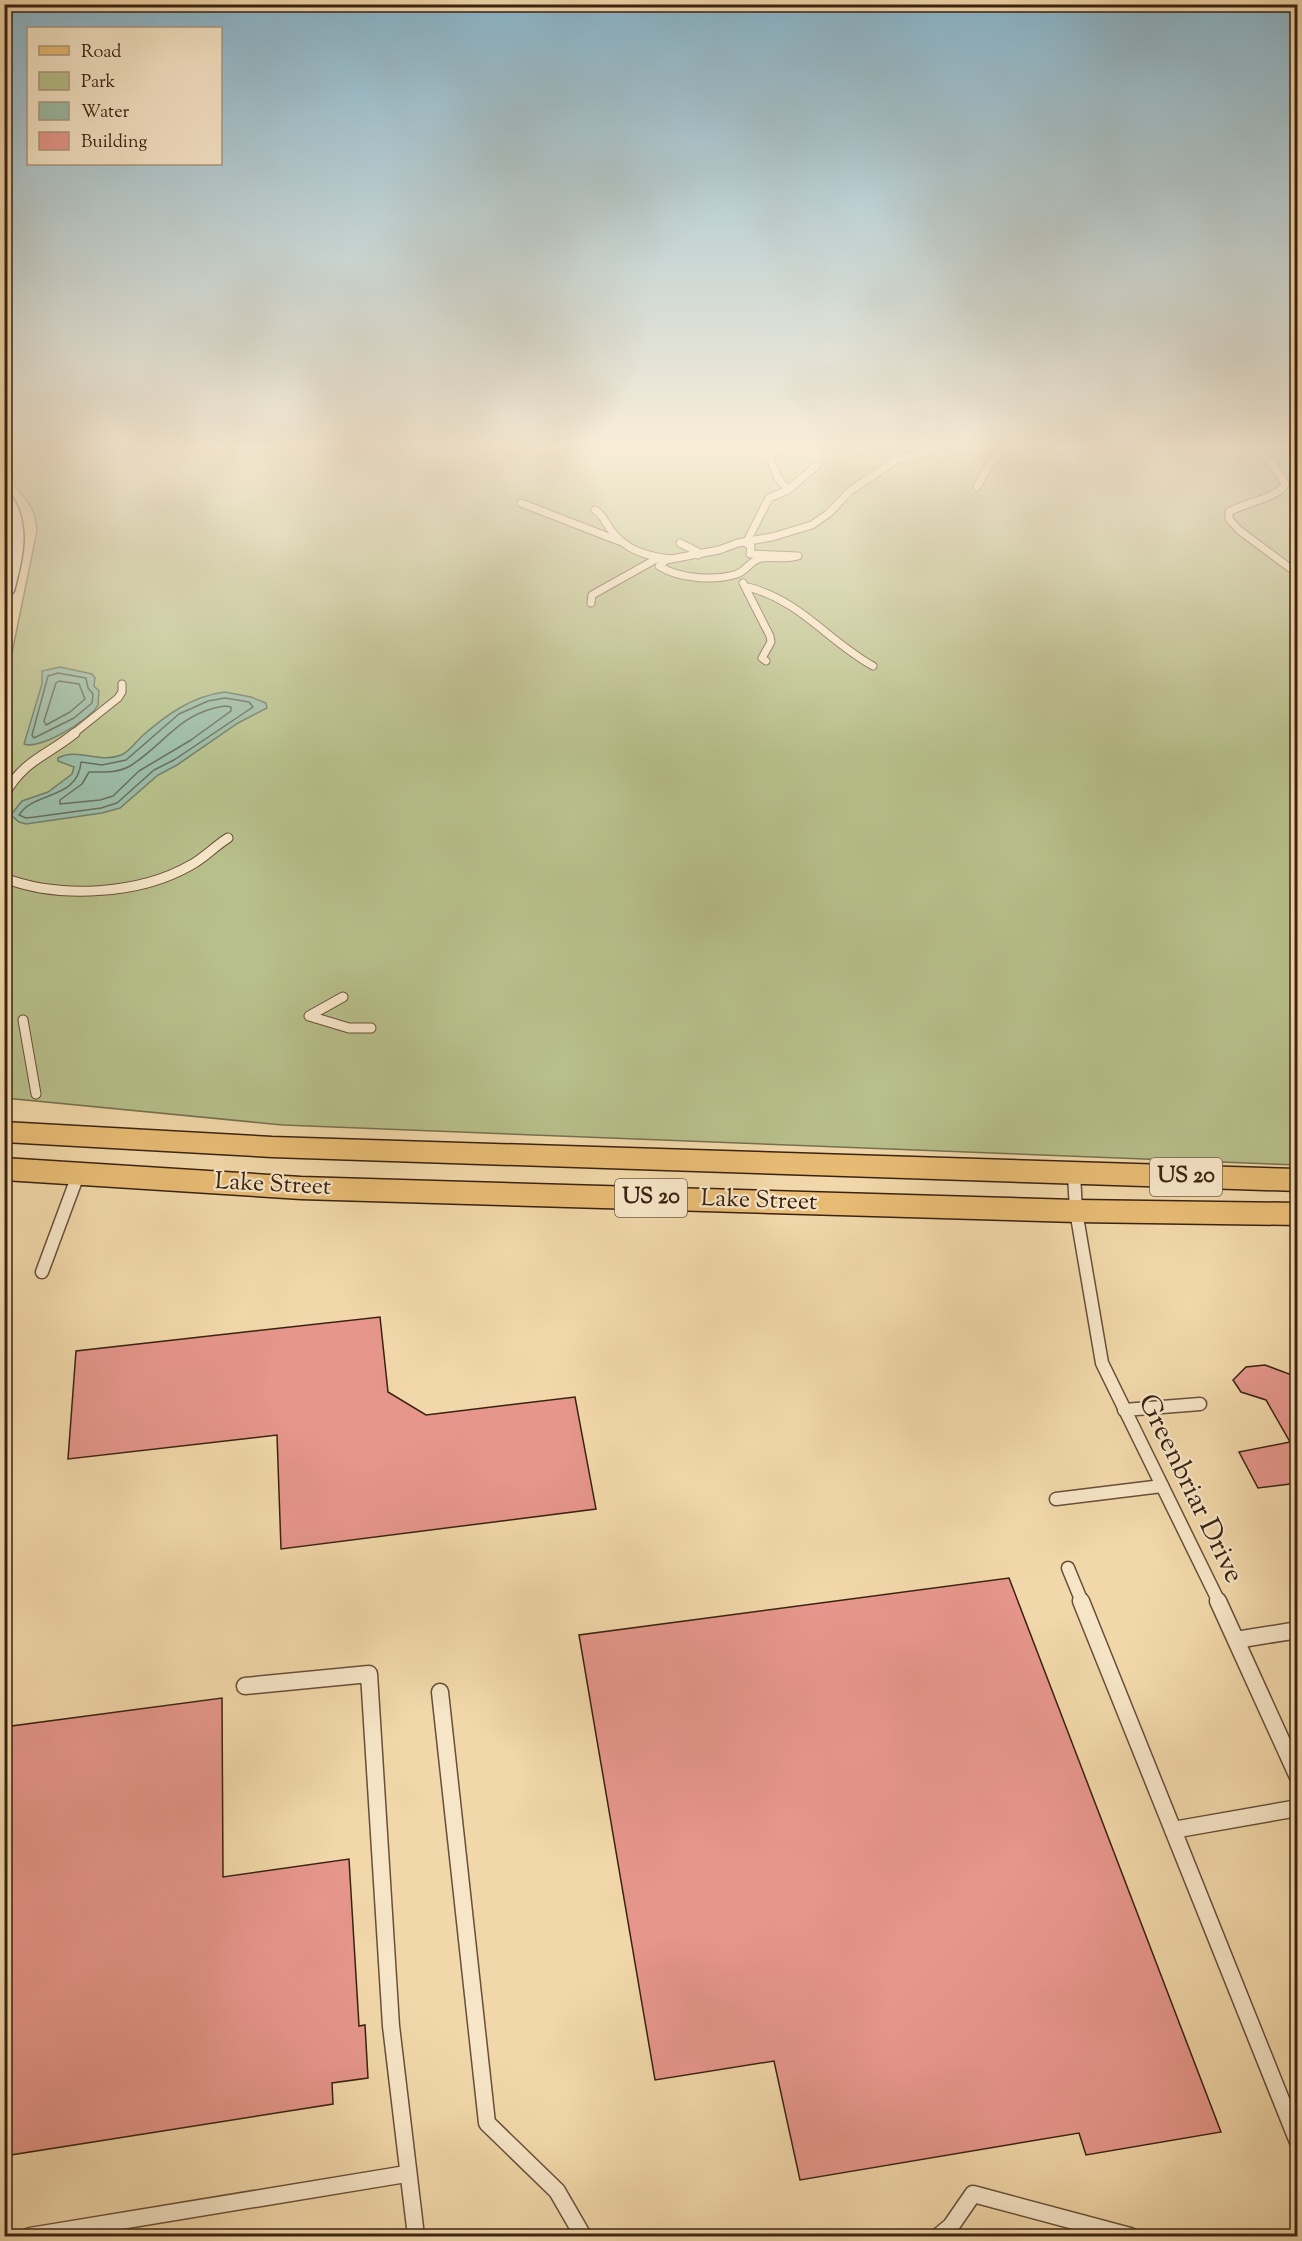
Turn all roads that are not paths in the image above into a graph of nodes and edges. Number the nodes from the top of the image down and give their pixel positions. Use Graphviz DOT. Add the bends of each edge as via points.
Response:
graph roads {
  1 [pos="15,549"];
  2 [pos="631,549"];
  3 [pos="691,549"];
  4 [pos="719,549"];
  5 [pos="751,549"];
  6 [pos="1264,549"];
  7 [pos="698,555"];
  8 [pos="658,558"];
  9 [pos="670,559"];
  10 [pos="1298,574"];
  11 [pos="734,575"];
  12 [pos="748,587"];
  13 [pos="4,591"];
  14 [pos="591,603"];
  15 [pos="766,661"];
  16 [pos="873,666"];
  17 [pos="122,684"];
  18 [pos="4,795"];
  19 [pos="228,838"];
  20 [pos="4,878"];
  21 [pos="343,998"];
  22 [pos="24,1020"];
  23 [pos="371,1028"];
  24 [pos="36,1094"];
  25 [pos="4,1132"];
  26 [pos="4,1169"];
  27 [pos="1074,1174"];
  28 [pos="78,1175"];
  29 [pos="1298,1180"];
  30 [pos="1076,1211"];
  31 [pos="1298,1214"];
  32 [pos="42,1272"];
  33 [pos="1200,1404"];
  34 [pos="1124,1410"];
  35 [pos="1162,1486"];
  36 [pos="1056,1499"];
  37 [pos="1068,1568"];
  38 [pos="1298,1630"];
  39 [pos="1236,1640"];
  40 [pos="245,1686"];
  41 [pos="440,1692"];
  42 [pos="1298,1777"];
  43 [pos="1298,1808"];
  44 [pos="1173,1830"];
  45 [pos="1298,2142"];
  46 [pos="406,2174"];
  47 [pos="80,2232"];
  48 [pos="948,2233"];
  49 [pos="30,2236"];
  50 [pos="416,2236"];
  51 [pos="583,2236"];
  52 [pos="1130,2236"];
  1 -- 13 [label="main road"];
  2 -- 8 [label="lane"];
  3 -- 7 [label="lane"];
  4 -- 7 [label="lane"];
  5 -- 11 [label="lane" via="750,554 798,556 759,558"];
  6 -- 10 [label="lane"];
  7 -- 9 [label="lane"];
  8 -- 9 [label="lane"];
  8 -- 14 [label="lane" via="592,595"];
  9 -- 11 [label="lane" via="659,566 687,576"];
  11 -- 12 [label="lane"];
  12 -- 15 [label="lane" via="771,638 762,658"];
  12 -- 16 [label="lane" via="809,616"];
  17 -- 18 [label="lane" via="120,696 114,702 26,765"];
  19 -- 20 [label="lane" via="188,868 113,888 46,891"];
  21 -- 23 [label="lane" via="309,1016 349,1028"];
  22 -- 24 [label="lane"];
  25 -- 27 [label="main road, Lake Street / US 20" via="272,1147"];
  26 -- 28 [label="main road, Lake Street / US 20"];
  27 -- 29 [label="main road, Lake Street / US 20"];
  27 -- 30 [label="lane, Greenbriar Drive"];
  28 -- 30 [label="main road, Lake Street / US 20" via="301,1188"];
  28 -- 32 [label="lane"];
  30 -- 31 [label="main road, Lake Street / US 20"];
  30 -- 34 [label="lane, Greenbriar Drive" via="1102,1364"];
  33 -- 34 [label="lane"];
  34 -- 35 [label="lane, Greenbriar Drive"];
  35 -- 36 [label="lane"];
  35 -- 39 [label="lane, Greenbriar Drive"];
  37 -- 44 [label="lane"];
  38 -- 39 [label="lane"];
  39 -- 42 [label="lane, Greenbriar Drive"];
  40 -- 46 [label="lane" via="369,1674 381,1910"];
  41 -- 51 [label="lane" via="487,2123 557,2191"];
  43 -- 44 [label="lane"];
  44 -- 45 [label="lane"];
  46 -- 47 [label="lane"];
  46 -- 50 [label="lane"];
  47 -- 49 [label="lane"];
  48 -- 52 [label="lane" via="973,2194"];
}
